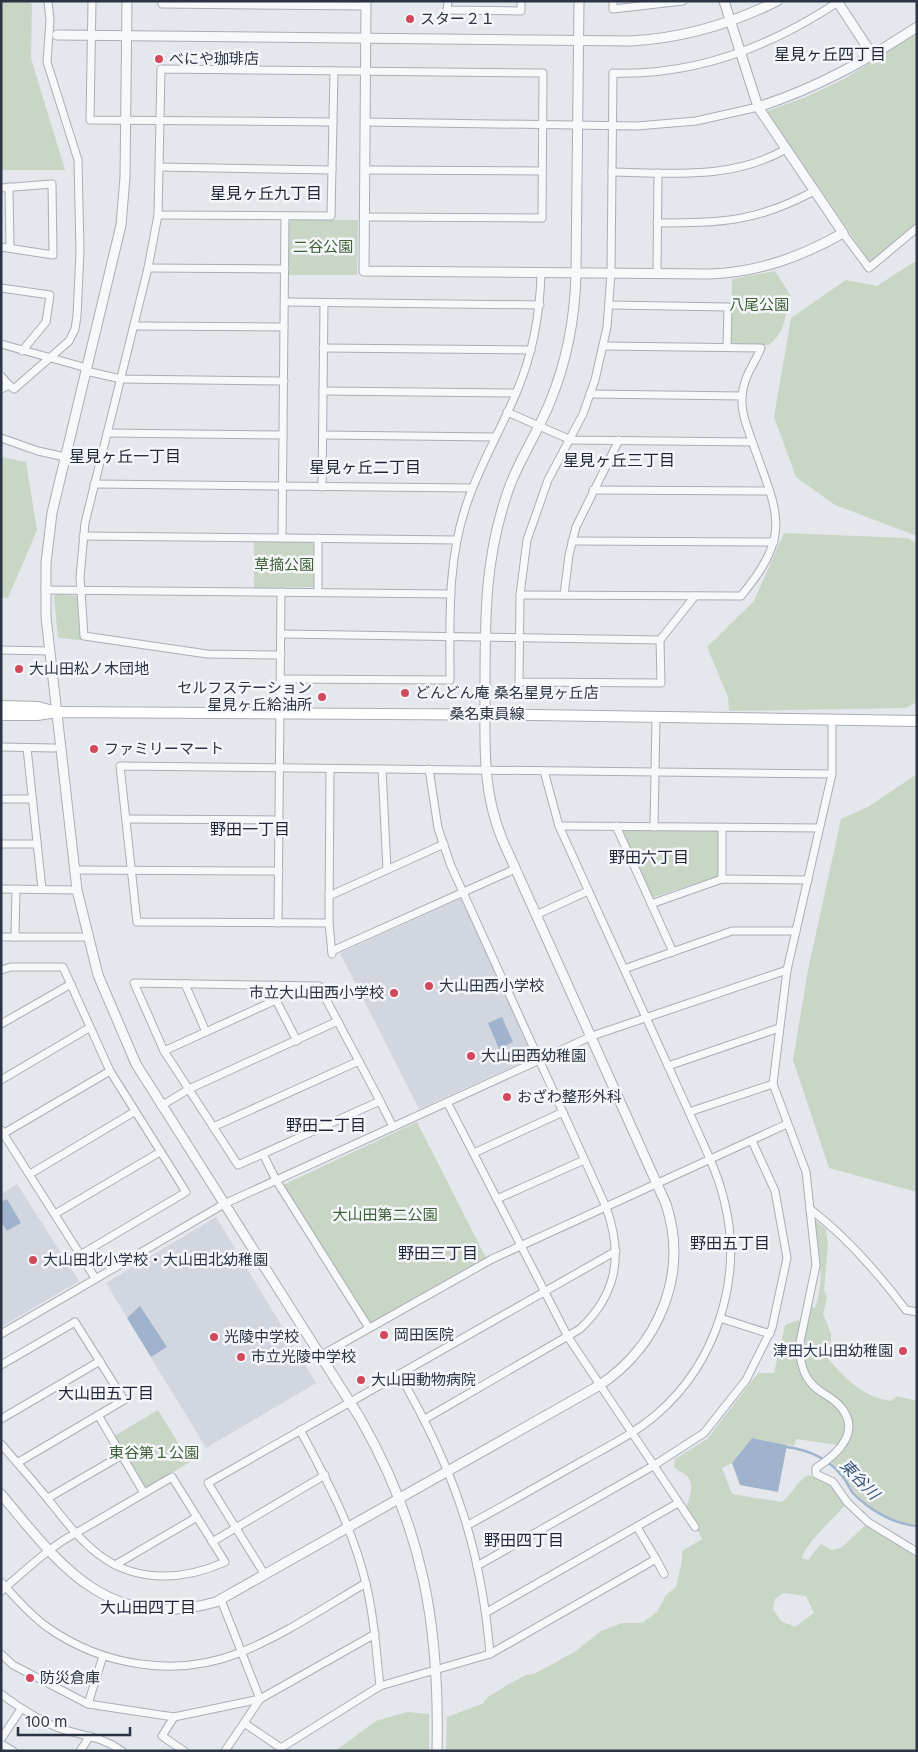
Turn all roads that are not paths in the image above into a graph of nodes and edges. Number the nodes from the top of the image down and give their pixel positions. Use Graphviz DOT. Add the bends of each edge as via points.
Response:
graph roads {
  1 [pos="48,1"];
  2 [pos="92,1"];
  3 [pos="127,1"];
  4 [pos="162,1"];
  5 [pos="448,1"];
  6 [pos="521,1"];
  7 [pos="579,1"];
  8 [pos="613,1"];
  9 [pos="682,1"];
  10 [pos="724,1"];
  11 [pos="777,1"];
  12 [pos="838,2"];
  13 [pos="366,4"];
  14 [pos="730,22"];
  15 [pos="917,27"];
  16 [pos="57,35"];
  17 [pos="92,35"];
  18 [pos="126,36"];
  19 [pos="366,38"];
  20 [pos="578,40"];
  21 [pos="741,53"];
  22 [pos="873,56"];
  23 [pos="334,71"];
  24 [pos="366,71"];
  25 [pos="758,107"];
  26 [pos="125,120"];
  27 [pos="161,120"];
  28 [pos="333,122"];
  29 [pos="365,122"];
  30 [pos="543,124"];
  31 [pos="578,124"];
  32 [pos="612,125"];
  33 [pos="786,149"];
  34 [pos="160,167"];
  35 [pos="332,170"];
  36 [pos="365,170"];
  37 [pos="542,172"];
  38 [pos="612,172"];
  39 [pos="658,173"];
  40 [pos="5,188"];
  41 [pos="814,192"];
  42 [pos="158,215"];
  43 [pos="285,216"];
  44 [pos="365,217"];
  45 [pos="657,223"];
  46 [pos="917,228"];
  47 [pos="843,233"];
  48 [pos="1,247"];
  49 [pos="10,248"];
  50 [pos="148,268"];
  51 [pos="285,270"];
  52 [pos="541,273"];
  53 [pos="576,273"];
  54 [pos="611,273"];
  55 [pos="657,274"];
  56 [pos="1,288"];
  57 [pos="285,302"];
  58 [pos="324,303"];
  59 [pos="540,305"];
  60 [pos="609,305"];
  61 [pos="134,326"];
  62 [pos="284,327"];
  63 [pos="1,344"];
  64 [pos="604,346"];
  65 [pos="727,347"];
  66 [pos="323,348"];
  67 [pos="531,350"];
  68 [pos="22,351"];
  69 [pos="48,357"];
  70 [pos="86,369"];
  71 [pos="1,376"];
  72 [pos="121,379"];
  73 [pos="284,380"];
  74 [pos="9,385"];
  75 [pos="1,389"];
  76 [pos="323,391"];
  77 [pos="516,393"];
  78 [pos="590,394"];
  79 [pos="742,396"];
  80 [pos="507,412"];
  81 [pos="539,426"];
  82 [pos="107,433"];
  83 [pos="283,435"];
  84 [pos="322,435"];
  85 [pos="494,437"];
  86 [pos="1,438"];
  87 [pos="571,440"];
  88 [pos="619,440"];
  89 [pos="752,442"];
  90 [pos="65,456"];
  91 [pos="94,484"];
  92 [pos="282,486"];
  93 [pos="322,487"];
  94 [pos="472,488"];
  95 [pos="593,490"];
  96 [pos="769,491"];
  97 [pos="83,536"];
  98 [pos="282,538"];
  99 [pos="318,538"];
  100 [pos="457,540"];
  101 [pos="572,542"];
  102 [pos="774,542"];
  103 [pos="45,590"];
  104 [pos="80,590"];
  105 [pos="282,592"];
  106 [pos="318,592"];
  107 [pos="451,594"];
  108 [pos="520,595"];
  109 [pos="564,595"];
  110 [pos="695,596"];
  111 [pos="282,634"];
  112 [pos="450,637"];
  113 [pos="519,637"];
  114 [pos="485,638"];
  115 [pos="660,640"];
  116 [pos="1,650"];
  117 [pos="50,650"];
  118 [pos="281,655"];
  119 [pos="281,679"];
  120 [pos="1,706"];
  121 [pos="56,712"];
  122 [pos="280,712"];
  123 [pos="1,715"];
  124 [pos="485,715"];
  125 [pos="656,716"];
  126 [pos="832,719"];
  127 [pos="917,721"];
  128 [pos="1,747"];
  129 [pos="27,748"];
  130 [pos="54,748"];
  131 [pos="280,768"];
  132 [pos="330,768"];
  133 [pos="382,769"];
  134 [pos="428,769"];
  135 [pos="485,770"];
  136 [pos="544,771"];
  137 [pos="655,772"];
  138 [pos="832,774"];
  139 [pos="1,799"];
  140 [pos="32,799"];
  141 [pos="126,819"];
  142 [pos="279,820"];
  143 [pos="559,826"];
  144 [pos="616,826"];
  145 [pos="654,827"];
  146 [pos="722,828"];
  147 [pos="820,828"];
  148 [pos="1,844"];
  149 [pos="37,844"];
  150 [pos="444,844"];
  151 [pos="515,869"];
  152 [pos="74,870"];
  153 [pos="132,870"];
  154 [pos="386,870"];
  155 [pos="279,871"];
  156 [pos="722,878"];
  157 [pos="808,880"];
  158 [pos="1,889"];
  159 [pos="16,889"];
  160 [pos="42,889"];
  161 [pos="77,890"];
  162 [pos="588,891"];
  163 [pos="463,893"];
  164 [pos="329,896"];
  165 [pos="651,904"];
  166 [pos="536,915"];
  167 [pos="278,923"];
  168 [pos="329,923"];
  169 [pos="796,931"];
  170 [pos="1,937"];
  171 [pos="16,937"];
  172 [pos="87,937"];
  173 [pos="673,952"];
  174 [pos="1,970"];
  175 [pos="624,970"];
  176 [pos="787,970"];
  177 [pos="70,984"];
  178 [pos="184,984"];
  179 [pos="276,985"];
  180 [pos="276,1000"];
  181 [pos="646,1018"];
  182 [pos="338,1021"];
  183 [pos="1,1024"];
  184 [pos="89,1028"];
  185 [pos="779,1028"];
  186 [pos="206,1032"];
  187 [pos="592,1036"];
  188 [pos="296,1041"];
  189 [pos="164,1051"];
  190 [pos="539,1060"];
  191 [pos="359,1061"];
  192 [pos="668,1066"];
  193 [pos="110,1071"];
  194 [pos="1,1080"];
  195 [pos="773,1084"];
  196 [pos="189,1089"];
  197 [pos="380,1101"];
  198 [pos="448,1102"];
  199 [pos="161,1106"];
  200 [pos="134,1112"];
  201 [pos="563,1112"];
  202 [pos="689,1112"];
  203 [pos="787,1124"];
  204 [pos="213,1127"];
  205 [pos="393,1127"];
  206 [pos="2,1133"];
  207 [pos="752,1141"];
  208 [pos="160,1152"];
  209 [pos="474,1153"];
  210 [pos="263,1154"];
  211 [pos="584,1160"];
  212 [pos="710,1160"];
  213 [pos="30,1174"];
  214 [pos="276,1180"];
  215 [pos="658,1183"];
  216 [pos="497,1199"];
  217 [pos="224,1204"];
  218 [pos="606,1206"];
  219 [pos="810,1209"];
  220 [pos="55,1214"];
  221 [pos="521,1245"];
  222 [pos="616,1251"];
  223 [pos="80,1255"];
  224 [pos="95,1278"];
  225 [pos="544,1291"];
  226 [pos="917,1312"];
  227 [pos="720,1318"];
  228 [pos="369,1328"];
  229 [pos="1,1334"];
  230 [pos="770,1334"];
  231 [pos="568,1337"];
  232 [pos="320,1356"];
  233 [pos="100,1361"];
  234 [pos="1,1365"];
  235 [pos="400,1374"];
  236 [pos="600,1385"];
  237 [pos="349,1402"];
  238 [pos="98,1415"];
  239 [pos="425,1418"];
  240 [pos="1,1419"];
  241 [pos="300,1430"];
  242 [pos="631,1433"];
  243 [pos="1,1444"];
  244 [pos="122,1455"];
  245 [pos="17,1463"];
  246 [pos="653,1466"];
  247 [pos="449,1470"];
  248 [pos="325,1476"];
  249 [pos="144,1493"];
  250 [pos="1,1494"];
  251 [pos="48,1498"];
  252 [pos="399,1499"];
  253 [pos="678,1503"];
  254 [pos="197,1517"];
  255 [pos="468,1525"];
  256 [pos="235,1527"];
  257 [pos="637,1527"];
  258 [pos="695,1527"];
  259 [pos="348,1528"];
  260 [pos="76,1534"];
  261 [pos="212,1542"];
  262 [pos="48,1551"];
  263 [pos="917,1552"];
  264 [pos="656,1559"];
  265 [pos="115,1565"];
  266 [pos="477,1566"];
  267 [pos="664,1574"];
  268 [pos="265,1575"];
  269 [pos="366,1583"];
  270 [pos="3,1587"];
  271 [pos="220,1600"];
  272 [pos="487,1612"];
  273 [pos="375,1634"];
  274 [pos="241,1652"];
  275 [pos="1,1654"];
  276 [pos="490,1654"];
  277 [pos="103,1656"];
  278 [pos="437,1669"];
  279 [pos="380,1686"];
  280 [pos="1,1694"];
  281 [pos="260,1699"];
  282 [pos="88,1704"];
  283 [pos="22,1709"];
  284 [pos="174,1717"];
  285 [pos="244,1723"];
  286 [pos="90,1736"];
  287 [pos="1,1739"];
  288 [pos="1,1744"];
  289 [pos="13,1751"];
  290 [pos="80,1751"];
  291 [pos="122,1751"];
  292 [pos="184,1751"];
  293 [pos="225,1751"];
  294 [pos="437,1751"];
  1 -- 69 [label="street" via="48,62 78,160 80,252 75,329 69,341"];
  2 -- 17 [label="street"];
  3 -- 18 [label="street"];
  4 -- 13 [label="street" via="162,4"];
  5 -- 6 [label="street" via="448,10 521,11"];
  7 -- 20 [label="street"];
  8 -- 9 [label="street" via="613,9"];
  10 -- 14 [label="street"];
  11 -- 14 [label="street"];
  12 -- 21 [label="street" via="793,30"];
  12 -- 22 [label="street"];
  13 -- 19 [label="street"];
  14 -- 20 [label="street" via="662,38"];
  14 -- 21 [label="street"];
  15 -- 22 [label="street"];
  16 -- 17 [label="street"];
  17 -- 18 [label="street"];
  17 -- 26 [label="street" via="90,120"];
  18 -- 19 [label="street"];
  18 -- 26 [label="street"];
  19 -- 20 [label="street"];
  19 -- 24 [label="street"];
  20 -- 31 [label="street"];
  21 -- 25 [label="street"];
  21 -- 32 [label="street" via="680,69 613,73"];
  22 -- 25 [label="street" via="801,93"];
  23 -- 24 [label="street"];
  23 -- 27 [label="street" via="161,69"];
  23 -- 28 [label="street"];
  24 -- 29 [label="street"];
  24 -- 30 [label="street" via="543,73"];
  25 -- 32 [label="street" via="696,121"];
  25 -- 33 [label="street"];
  26 -- 27 [label="street"];
  26 -- 70 [label="street" via="121,226"];
  27 -- 28 [label="street"];
  27 -- 34 [label="street"];
  28 -- 35 [label="street"];
  29 -- 30 [label="street"];
  29 -- 36 [label="street"];
  30 -- 31 [label="street"];
  30 -- 37 [label="street"];
  31 -- 32 [label="street"];
  31 -- 53 [label="street"];
  32 -- 38 [label="street"];
  33 -- 39 [label="street" via="759,163 734,170"];
  33 -- 41 [label="street"];
  34 -- 35 [label="street"];
  34 -- 42 [label="street"];
  35 -- 43 [label="street" via="331,216"];
  36 -- 37 [label="street"];
  36 -- 44 [label="street"];
  37 -- 44 [label="street" via="542,218"];
  38 -- 39 [label="street"];
  38 -- 54 [label="street"];
  39 -- 45 [label="street"];
  40 -- 49 [label="street"];
  40 -- 49 [label="street" via="52,184 53,255"];
  41 -- 45 [label="street" via="785,207 745,219 720,223"];
  41 -- 47 [label="street"];
  42 -- 43 [label="street"];
  42 -- 50 [label="street"];
  43 -- 51 [label="street"];
  44 -- 52 [label="street" via="364,271"];
  45 -- 55 [label="street"];
  46 -- 47 [label="street" via="870,268"];
  47 -- 55 [label="street" via="793,258 760,268 723,273"];
  48 -- 49 [label="street"];
  50 -- 51 [label="street"];
  50 -- 61 [label="street"];
  51 -- 57 [label="street"];
  52 -- 53 [label="street"];
  52 -- 59 [label="street"];
  53 -- 54 [label="street"];
  53 -- 81 [label="street" via="576,296 568,345 555,389"];
  54 -- 55 [label="street"];
  54 -- 60 [label="street"];
  56 -- 68 [label="street" via="50,295 46,322"];
  57 -- 58 [label="street"];
  57 -- 62 [label="street"];
  58 -- 59 [label="street"];
  58 -- 66 [label="street"];
  59 -- 67 [label="street"];
  60 -- 64 [label="street"];
  60 -- 65 [label="street" via="728,307"];
  61 -- 62 [label="street"];
  61 -- 72 [label="street"];
  62 -- 73 [label="street"];
  63 -- 68 [label="street"];
  64 -- 65 [label="street"];
  64 -- 78 [label="street"];
  65 -- 79 [label="street" via="761,348 746,377"];
  66 -- 67 [label="street"];
  66 -- 76 [label="street"];
  67 -- 77 [label="street"];
  68 -- 69 [label="street"];
  69 -- 70 [label="street"];
  69 -- 74 [label="street" via="14,389"];
  70 -- 72 [label="street"];
  70 -- 90 [label="street"];
  71 -- 74 [label="street"];
  72 -- 73 [label="street"];
  72 -- 82 [label="street"];
  73 -- 83 [label="street"];
  74 -- 75 [label="street"];
  76 -- 77 [label="street"];
  76 -- 84 [label="street"];
  77 -- 80 [label="street"];
  78 -- 79 [label="street"];
  78 -- 87 [label="street"];
  79 -- 89 [label="street" via="742,413"];
  80 -- 81 [label="street"];
  80 -- 85 [label="street"];
  81 -- 87 [label="street"];
  81 -- 114 [label="street" via="510,486 497,524 488,573"];
  82 -- 83 [label="street"];
  82 -- 91 [label="street"];
  83 -- 92 [label="street"];
  84 -- 85 [label="street"];
  84 -- 93 [label="street"];
  85 -- 94 [label="street"];
  86 -- 90 [label="street"];
  87 -- 88 [label="street"];
  87 -- 108 [label="street" via="548,480 534,516"];
  88 -- 89 [label="street"];
  88 -- 95 [label="street"];
  89 -- 96 [label="street"];
  90 -- 103 [label="street" via="48,539"];
  91 -- 92 [label="street"];
  91 -- 97 [label="street"];
  92 -- 93 [label="street"];
  92 -- 98 [label="street"];
  93 -- 94 [label="street"];
  94 -- 100 [label="street"];
  95 -- 96 [label="street"];
  95 -- 101 [label="street"];
  96 -- 102 [label="street" via="776,519"];
  97 -- 98 [label="street"];
  97 -- 104 [label="street"];
  98 -- 99 [label="street"];
  99 -- 100 [label="street"];
  99 -- 106 [label="street"];
  100 -- 107 [label="street"];
  101 -- 102 [label="street"];
  101 -- 109 [label="street"];
  102 -- 110 [label="street" via="762,571 741,596"];
  103 -- 104 [label="street"];
  103 -- 117 [label="street"];
  104 -- 105 [label="street"];
  104 -- 118 [label="street" via="84,636 207,654"];
  105 -- 106 [label="street"];
  105 -- 111 [label="street"];
  106 -- 107 [label="street"];
  107 -- 112 [label="street"];
  108 -- 109 [label="street"];
  108 -- 113 [label="street"];
  109 -- 110 [label="street"];
  110 -- 115 [label="street"];
  111 -- 112 [label="street"];
  111 -- 118 [label="street"];
  112 -- 114 [label="street"];
  112 -- 119 [label="street" via="450,680"];
  113 -- 114 [label="street"];
  113 -- 115 [label="street"];
  113 -- 115 [label="street" via="519,682 661,683"];
  114 -- 124 [label="street"];
  116 -- 117 [label="street"];
  117 -- 121 [label="street"];
  118 -- 119 [label="street"];
  119 -- 122 [label="street"];
  120 -- 121 [label="main road, 桑名東員線" via="38,706"];
  121 -- 122 [label="main road, 桑名東員線"];
  121 -- 123 [label="main road, 桑名東員線" via="37,716"];
  121 -- 152 [label="street"];
  122 -- 124 [label="main road, 桑名東員線"];
  122 -- 131 [label="street"];
  124 -- 125 [label="main road, 桑名東員線"];
  124 -- 135 [label="street"];
  125 -- 126 [label="main road, 桑名東員線"];
  125 -- 137 [label="street"];
  126 -- 127 [label="main road, 桑名東員線"];
  126 -- 138 [label="street"];
  128 -- 129 [label="street"];
  129 -- 130 [label="street"];
  129 -- 140 [label="street"];
  131 -- 132 [label="street"];
  131 -- 141 [label="street" via="120,766"];
  131 -- 142 [label="street"];
  132 -- 133 [label="street"];
  132 -- 164 [label="street"];
  133 -- 134 [label="street"];
  133 -- 154 [label="street"];
  134 -- 135 [label="street"];
  134 -- 150 [label="street" via="438,828"];
  135 -- 136 [label="street"];
  135 -- 151 [label="street" via="491,809"];
  136 -- 137 [label="street"];
  136 -- 143 [label="street"];
  137 -- 138 [label="street"];
  137 -- 145 [label="street"];
  138 -- 147 [label="street"];
  139 -- 140 [label="street"];
  140 -- 149 [label="street"];
  141 -- 142 [label="street"];
  141 -- 153 [label="street"];
  142 -- 155 [label="street"];
  143 -- 144 [label="street"];
  143 -- 162 [label="street"];
  144 -- 145 [label="street"];
  144 -- 165 [label="street"];
  145 -- 146 [label="street"];
  146 -- 147 [label="street"];
  146 -- 156 [label="street"];
  147 -- 157 [label="street"];
  148 -- 149 [label="street"];
  149 -- 160 [label="street"];
  150 -- 154 [label="street"];
  150 -- 163 [label="street"];
  151 -- 163 [label="street"];
  151 -- 166 [label="street"];
  152 -- 153 [label="street"];
  152 -- 161 [label="street"];
  153 -- 155 [label="street"];
  153 -- 167 [label="street" via="137,922"];
  154 -- 164 [label="street"];
  155 -- 167 [label="street"];
  156 -- 157 [label="street"];
  156 -- 165 [label="street"];
  157 -- 169 [label="street"];
  158 -- 159 [label="street"];
  159 -- 160 [label="street"];
  159 -- 171 [label="street"];
  160 -- 161 [label="street"];
  161 -- 172 [label="street"];
  162 -- 166 [label="street"];
  162 -- 175 [label="street"];
  163 -- 168 [label="street" via="332,953"];
  163 -- 190 [label="street"];
  164 -- 168 [label="street"];
  165 -- 173 [label="street"];
  166 -- 187 [label="street"];
  167 -- 168 [label="street"];
  169 -- 173 [label="street" via="732,931"];
  169 -- 176 [label="street"];
  170 -- 171 [label="street"];
  171 -- 172 [label="street"];
  172 -- 199 [label="street" via="113,1014 136,1064"];
  173 -- 175 [label="street"];
  174 -- 177 [label="street" via="11,967 63,968"];
  175 -- 181 [label="street"];
  176 -- 181 [label="street"];
  176 -- 185 [label="street"];
  177 -- 183 [label="street"];
  177 -- 184 [label="street"];
  178 -- 179 [label="street"];
  178 -- 186 [label="street"];
  178 -- 189 [label="street" via="134,983"];
  179 -- 180 [label="street"];
  179 -- 182 [label="street" via="319,986"];
  180 -- 186 [label="street"];
  180 -- 188 [label="street"];
  181 -- 187 [label="street"];
  181 -- 192 [label="street"];
  182 -- 188 [label="street"];
  182 -- 191 [label="street"];
  184 -- 193 [label="street"];
  184 -- 194 [label="street"];
  185 -- 192 [label="street"];
  185 -- 195 [label="street"];
  186 -- 189 [label="street"];
  187 -- 190 [label="street"];
  187 -- 215 [label="street"];
  188 -- 196 [label="street"];
  189 -- 196 [label="street"];
  190 -- 198 [label="street"];
  190 -- 201 [label="street"];
  191 -- 197 [label="street"];
  191 -- 204 [label="street"];
  192 -- 202 [label="street"];
  193 -- 200 [label="street"];
  193 -- 206 [label="street"];
  195 -- 202 [label="street"];
  195 -- 203 [label="street"];
  196 -- 199 [label="street"];
  196 -- 204 [label="street"];
  197 -- 205 [label="street"];
  197 -- 210 [label="street"];
  198 -- 205 [label="street"];
  198 -- 209 [label="street"];
  199 -- 217 [label="street"];
  200 -- 208 [label="street"];
  200 -- 213 [label="street"];
  201 -- 209 [label="street"];
  201 -- 211 [label="street"];
  202 -- 212 [label="street"];
  203 -- 207 [label="street"];
  203 -- 219 [label="street" via="806,1172"];
  204 -- 210 [label="street" via="238,1165"];
  205 -- 214 [label="street"];
  206 -- 213 [label="street"];
  207 -- 212 [label="street"];
  207 -- 230 [label="street" via="775,1191 787,1258"];
  208 -- 220 [label="street"];
  208 -- 223 [label="street" via="186,1192"];
  209 -- 216 [label="street"];
  210 -- 214 [label="street"];
  211 -- 216 [label="street"];
  211 -- 218 [label="street"];
  212 -- 215 [label="street"];
  212 -- 227 [label="street" via="726,1206 731,1243 728,1283"];
  213 -- 220 [label="street"];
  214 -- 217 [label="street"];
  214 -- 228 [label="street"];
  215 -- 218 [label="street"];
  215 -- 236 [label="street" via="672,1231 673,1265 668,1295 643,1346"];
  216 -- 221 [label="street"];
  217 -- 224 [label="street"];
  217 -- 232 [label="street"];
  218 -- 221 [label="street"];
  218 -- 222 [label="street"];
  219 -- 226 [label="street" via="877,1271 906,1310"];
  219 -- 263 [label="street" via="816,1265 799,1355 810,1382 838,1404 847,1419 844,1445 816,1468 816,1474 833,1482 847,1502 868,1522"];
  220 -- 223 [label="street"];
  221 -- 225 [label="street"];
  221 -- 228 [label="street"];
  222 -- 225 [label="street"];
  222 -- 231 [label="street" via="614,1274 602,1303 586,1323"];
  223 -- 224 [label="street"];
  224 -- 229 [label="street"];
  225 -- 231 [label="street"];
  225 -- 235 [label="street"];
  227 -- 230 [label="street"];
  227 -- 242 [label="street" via="708,1349 684,1385 657,1414"];
  228 -- 232 [label="street"];
  230 -- 246 [label="street" via="746,1380 704,1433"];
  231 -- 236 [label="street"];
  231 -- 239 [label="street"];
  232 -- 237 [label="street"];
  233 -- 234 [label="street" via="75,1322"];
  233 -- 238 [label="street" via="124,1400"];
  233 -- 240 [label="street"];
  235 -- 237 [label="street"];
  235 -- 239 [label="street"];
  236 -- 242 [label="street"];
  236 -- 247 [label="street"];
  237 -- 241 [label="street"];
  237 -- 252 [label="street" via="380,1455"];
  238 -- 244 [label="street"];
  238 -- 245 [label="street"];
  239 -- 247 [label="street"];
  241 -- 248 [label="street"];
  241 -- 256 [label="street" via="208,1483"];
  242 -- 246 [label="street"];
  242 -- 255 [label="street"];
  243 -- 245 [label="street"];
  244 -- 249 [label="street"];
  244 -- 251 [label="street"];
  245 -- 251 [label="street"];
  246 -- 253 [label="street"];
  246 -- 266 [label="street"];
  247 -- 252 [label="street"];
  247 -- 255 [label="street"];
  248 -- 256 [label="street"];
  248 -- 259 [label="street"];
  249 -- 254 [label="street" via="172,1477"];
  249 -- 260 [label="street"];
  250 -- 262 [label="street"];
  251 -- 260 [label="street"];
  252 -- 259 [label="street"];
  252 -- 278 [label="street" via="427,1591"];
  253 -- 257 [label="street"];
  253 -- 258 [label="street"];
  254 -- 261 [label="street"];
  254 -- 265 [label="street"];
  255 -- 266 [label="street"];
  256 -- 261 [label="street"];
  256 -- 268 [label="street"];
  257 -- 264 [label="street"];
  257 -- 272 [label="street"];
  259 -- 268 [label="street"];
  259 -- 269 [label="street"];
  260 -- 262 [label="street"];
  260 -- 265 [label="street"];
  261 -- 265 [label="street" via="225,1562 194,1574 158,1577"];
  262 -- 270 [label="street"];
  262 -- 271 [label="street" via="76,1579 123,1603 173,1610"];
  264 -- 267 [label="street"];
  264 -- 276 [label="street"];
  266 -- 272 [label="street"];
  268 -- 271 [label="street"];
  269 -- 273 [label="street"];
  269 -- 274 [label="street"];
  270 -- 277 [label="street" via="46,1626"];
  271 -- 274 [label="street"];
  272 -- 276 [label="street"];
  273 -- 279 [label="street"];
  273 -- 281 [label="street"];
  274 -- 277 [label="street" via="204,1663 177,1666 138,1664"];
  274 -- 281 [label="street"];
  275 -- 282 [label="street" via="13,1665"];
  276 -- 278 [label="street"];
  277 -- 282 [label="street"];
  278 -- 279 [label="street"];
  278 -- 294 [label="street"];
  279 -- 285 [label="street" via="281,1748"];
  280 -- 283 [label="street"];
  281 -- 284 [label="street"];
  281 -- 285 [label="street"];
  282 -- 284 [label="street"];
  283 -- 286 [label="street" via="55,1726"];
  283 -- 287 [label="street"];
  284 -- 292 [label="street" via="162,1736"];
  285 -- 293 [label="street"];
  286 -- 290 [label="street"];
  286 -- 291 [label="street" via="103,1739"];
  288 -- 289 [label="street"];
}
